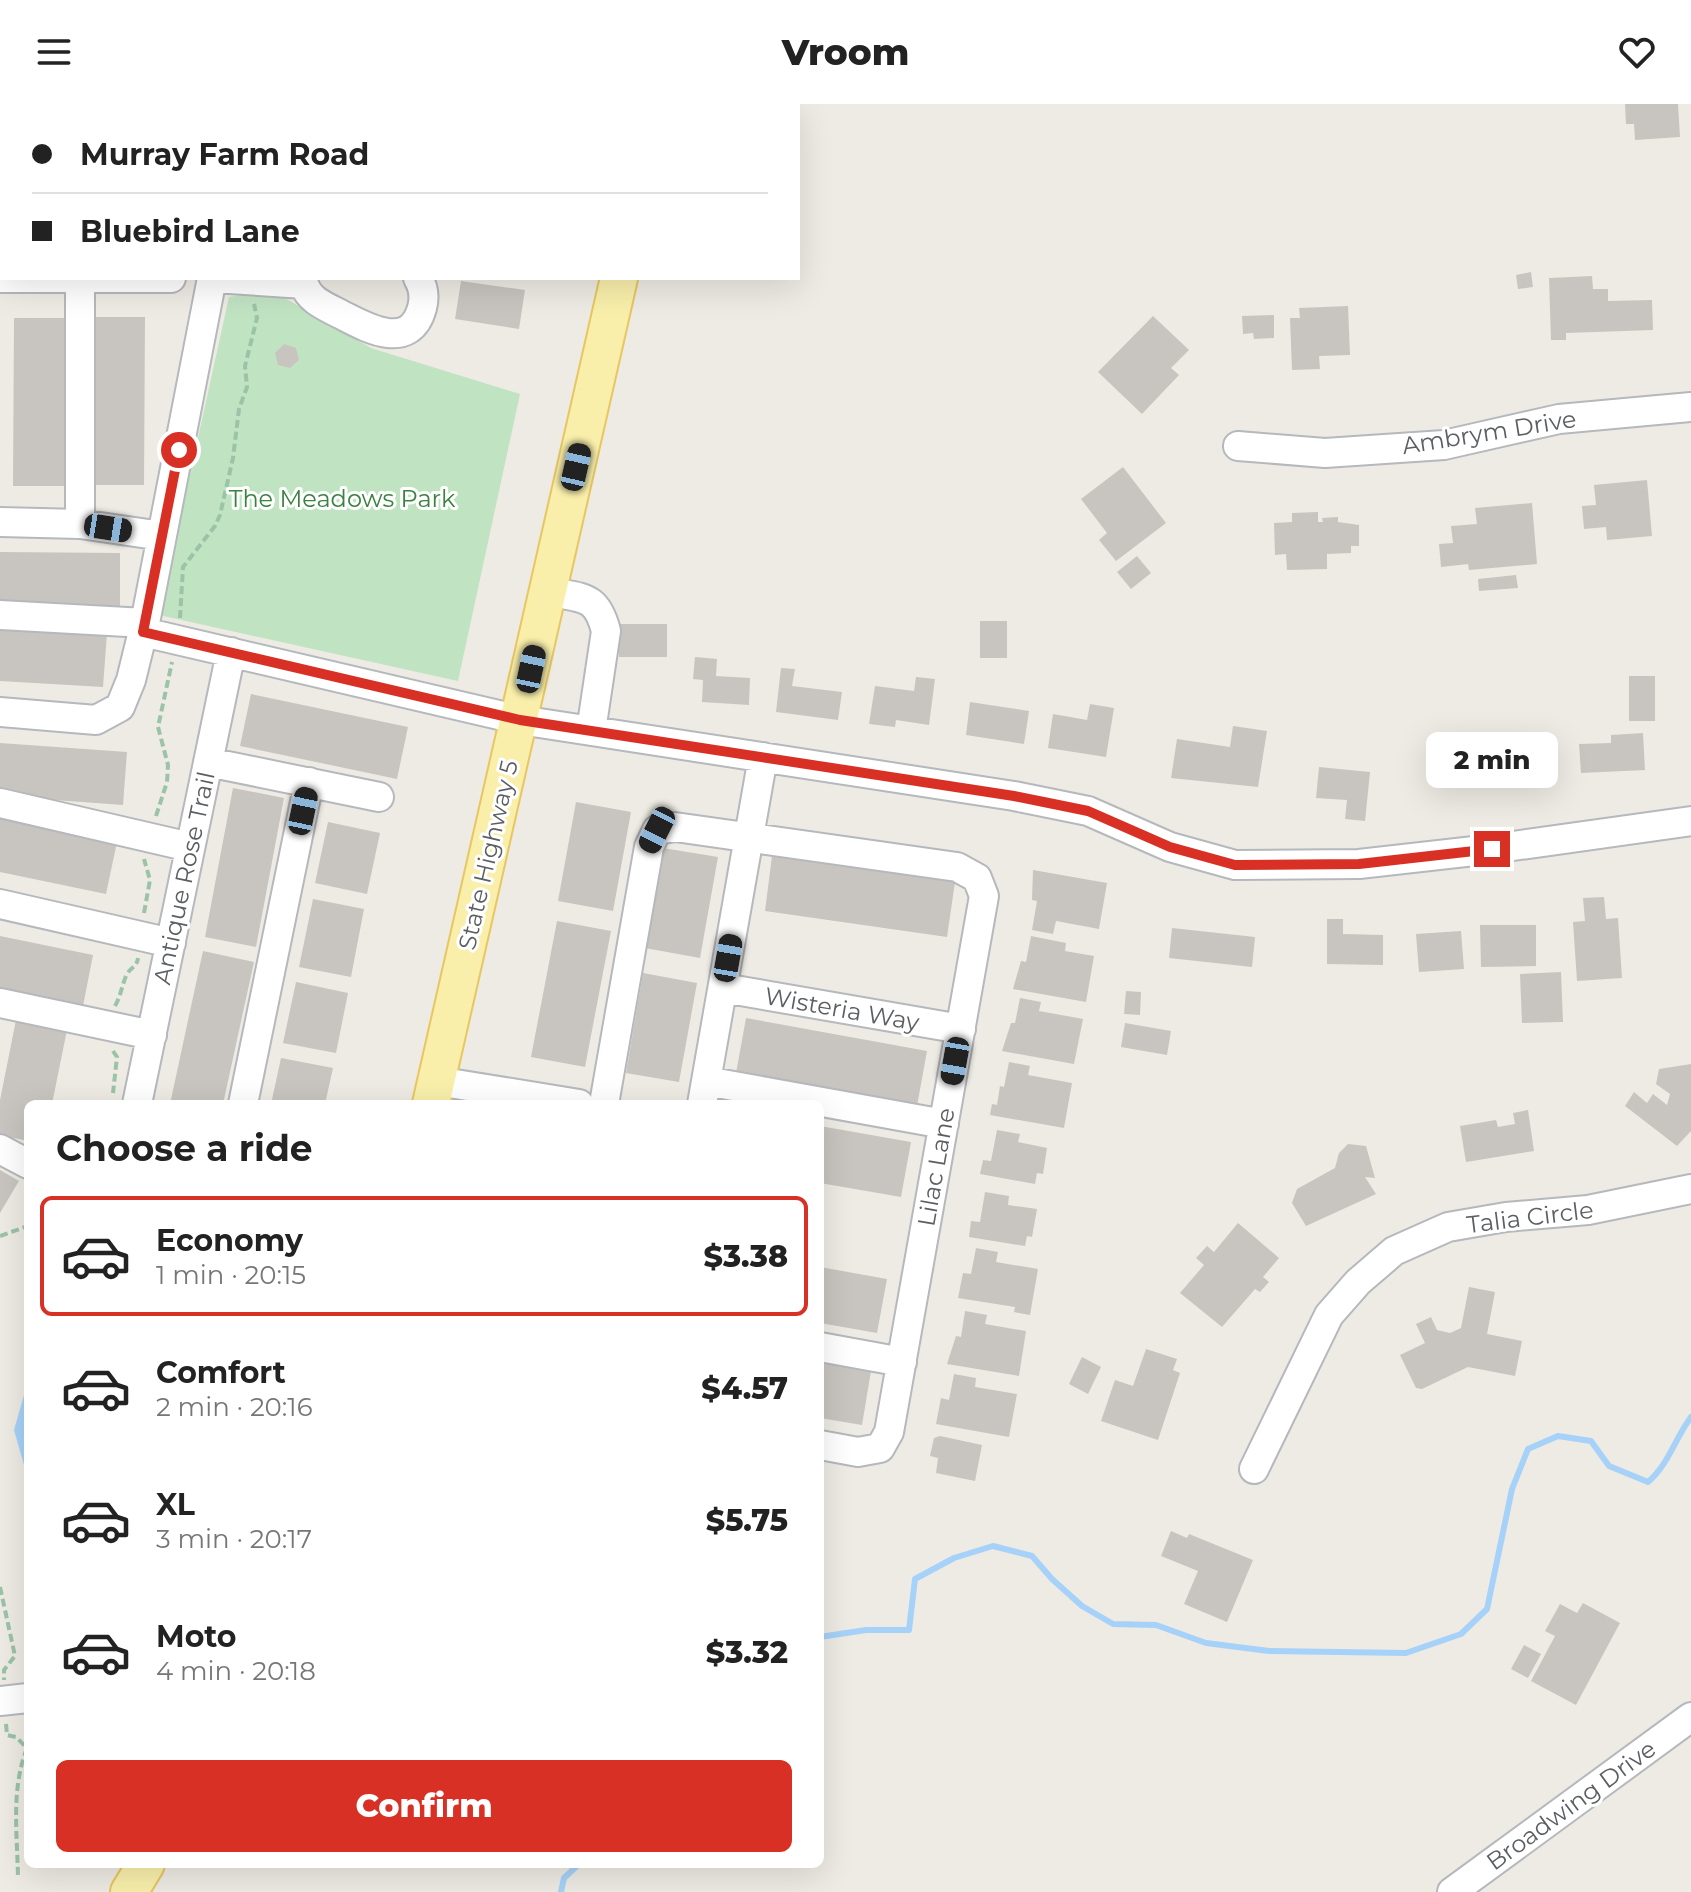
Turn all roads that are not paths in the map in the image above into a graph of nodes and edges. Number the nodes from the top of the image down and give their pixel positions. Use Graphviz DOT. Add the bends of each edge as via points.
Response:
graph roads {
  1 [pos="80,280"];
  2 [pos="213,280"];
  3 [pos="240,280"];
  4 [pos="419,280"];
  5 [pos="619,280"];
  6 [pos="306,281"];
  7 [pos="1691,407"];
  8 [pos="1238,446"];
  9 [pos="0,522"];
  10 [pos="80,524"];
  11 [pos="162,536"];
  12 [pos="547,591"];
  13 [pos="0,615"];
  14 [pos="144,627"];
  15 [pos="231,652"];
  16 [pos="0,712"];
  17 [pos="520,720"];
  18 [pos="591,731"];
  19 [pos="763,757"];
  20 [pos="208,762"];
  21 [pos="309,782"];
  22 [pos="379,797"];
  23 [pos="0,803"];
  24 [pos="1691,821"];
  25 [pos="749,838"];
  26 [pos="190,847"];
  27 [pos="0,904"];
  28 [pos="171,943"];
  29 [pos="723,988"];
  30 [pos="0,1003"];
  31 [pos="961,1029"];
  32 [pos="152,1035"];
  33 [pos="434,1093"];
  34 [pos="704,1093"];
  35 [pos="138,1100"];
  36 [pos="244,1100"];
  37 [pos="526,1100"];
  38 [pos="605,1100"];
  39 [pos="758,1100"];
  40 [pos="824,1108"];
  41 [pos="944,1124"];
  42 [pos="0,1149"];
  43 [pos="24,1162"];
  44 [pos="1691,1189"];
  45 [pos="824,1348"];
  46 [pos="902,1362"];
  47 [pos="824,1446"];
  48 [pos="1254,1469"];
  49 [pos="1691,1717"];
  50 [pos="144,1868"];
  51 [pos="129,1892"];
  52 [pos="1452,1892"];
  1 -- 10 [label="street"];
  2 -- 11 [label="street"];
  3 -- 6 [label="street"];
  4 -- 6 [label="street" via="424,296 421,312 412,324 389,334 374,332 315,300"];
  5 -- 12 [label="main road, State Highway 5"];
  7 -- 8 [label="street, Ambrym Drive" via="1559,419 1444,445 1325,453"];
  9 -- 10 [label="street"];
  10 -- 11 [label="street"];
  11 -- 14 [label="street"];
  12 -- 17 [label="main road, State Highway 5"];
  12 -- 18 [label="street" via="584,599 602,616 606,631"];
  13 -- 14 [label="street"];
  14 -- 15 [label="street"];
  14 -- 16 [label="street" via="120,707 96,720"];
  15 -- 17 [label="street"];
  15 -- 20 [label="street, Antique Rose Trail"];
  17 -- 18 [label="street"];
  17 -- 33 [label="main road, State Highway 5"];
  18 -- 19 [label="street"];
  19 -- 24 [label="street" via="1088,811 1170,847 1235,865 1359,864"];
  19 -- 25 [label="street"];
  20 -- 21 [label="street"];
  20 -- 26 [label="street, Antique Rose Trail"];
  21 -- 22 [label="street"];
  21 -- 36 [label="street"];
  23 -- 26 [label="street"];
  25 -- 29 [label="street"];
  25 -- 31 [label="street, Lilac Lane" via="957,867 977,878 984,896"];
  25 -- 38 [label="street, Lilac Lane" via="675,827 657,830 649,847"];
  26 -- 28 [label="street, Antique Rose Trail"];
  27 -- 28 [label="street"];
  28 -- 32 [label="street, Antique Rose Trail"];
  29 -- 31 [label="street, Wisteria Way"];
  29 -- 34 [label="street"];
  30 -- 32 [label="street"];
  31 -- 41 [label="street, Lilac Lane"];
  32 -- 35 [label="street, Antique Rose Trail"];
  33 -- 37 [label="street"];
  34 -- 39 [label="street"];
  40 -- 41 [label="street"];
  41 -- 46 [label="street, Lilac Lane"];
  42 -- 43 [label="street"];
  44 -- 48 [label="street, Talia Circle" via="1588,1210 1448,1227 1394,1251 1329,1315"];
  45 -- 46 [label="street"];
  46 -- 47 [label="street, Lilac Lane" via="889,1432 880,1448 858,1452"];
  49 -- 52 [label="street, Broadwing Drive"];
  50 -- 51 [label="main road"];
}
